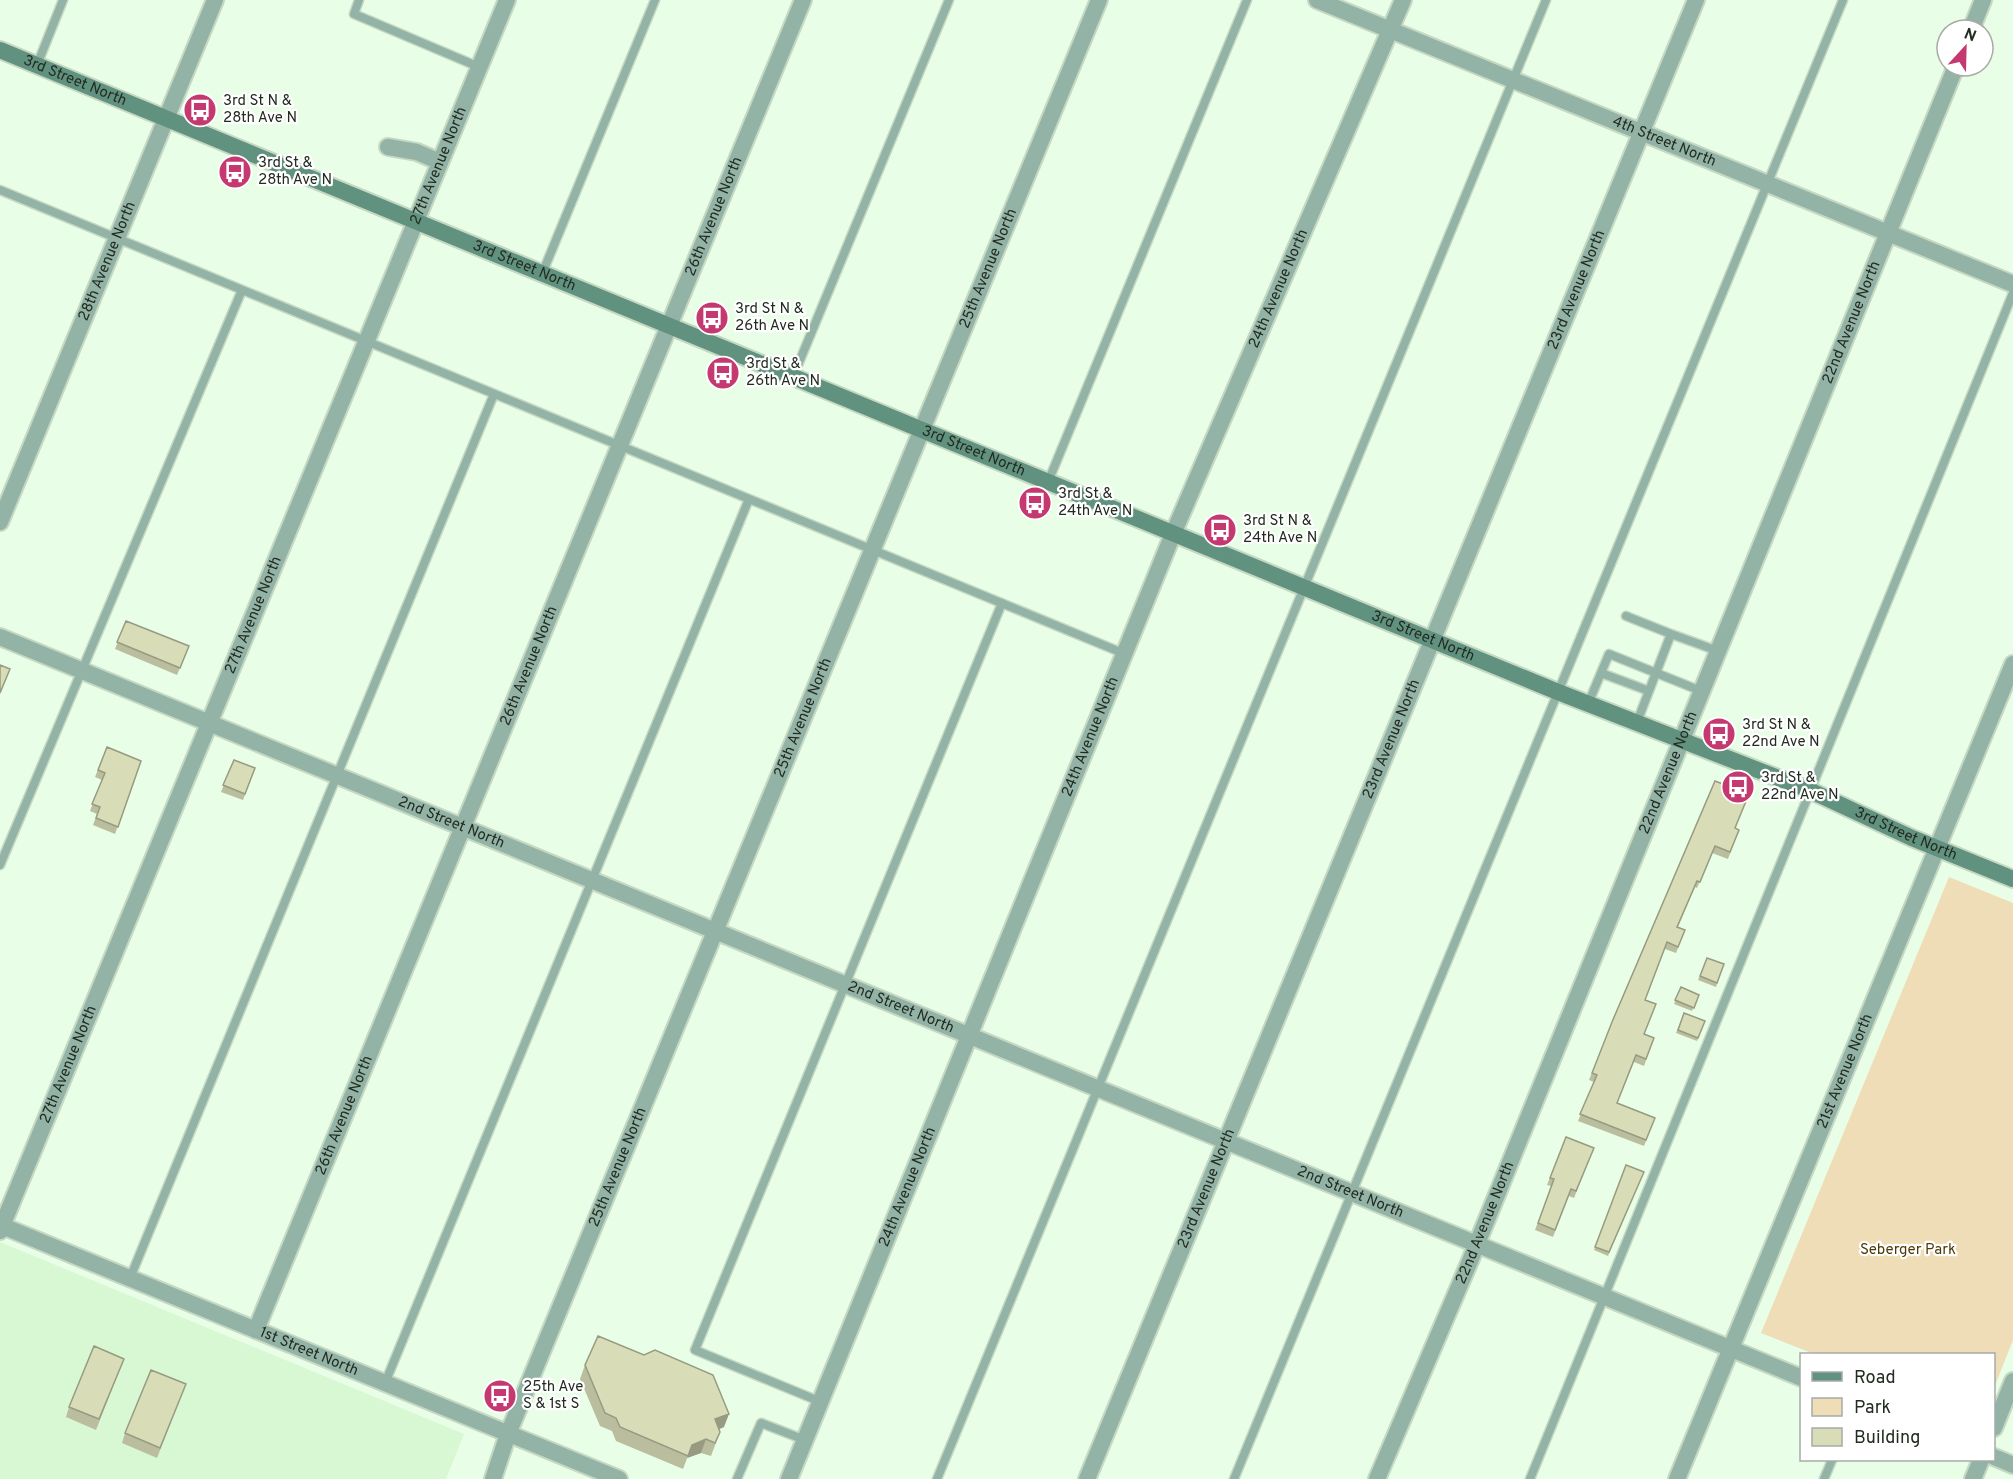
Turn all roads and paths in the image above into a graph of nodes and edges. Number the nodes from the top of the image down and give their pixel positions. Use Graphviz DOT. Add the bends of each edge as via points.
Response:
graph roads {
  1 [pos="63,0"];
  2 [pos="215,0"];
  3 [pos="359,0"];
  4 [pos="507,0"];
  5 [pos="655,0"];
  6 [pos="803,0"];
  7 [pos="949,0"];
  8 [pos="1099,0"];
  9 [pos="1247,0"];
  10 [pos="1317,0"];
  11 [pos="1403,0"];
  12 [pos="1546,0"];
  13 [pos="1696,0"];
  14 [pos="1843,0"];
  15 [pos="1983,0"];
  16 [pos="1976,18"];
  17 [pos="1390,30"];
  18 [pos="0,51"];
  19 [pos="37,65"];
  20 [pos="479,67"];
  21 [pos="1951,78"];
  22 [pos="1513,81"];
  23 [pos="166,119"];
  24 [pos="1641,134"];
  25 [pos="388,147"];
  26 [pos="440,162"];
  27 [pos="1767,185"];
  28 [pos="0,190"];
  29 [pos="415,222"];
  30 [pos="1889,233"];
  31 [pos="117,238"];
  32 [pos="542,274"];
  33 [pos="2013,284"];
  34 [pos="242,290"];
  35 [pos="2013,292"];
  36 [pos="669,326"];
  37 [pos="366,341"];
  38 [pos="793,377"];
  39 [pos="494,394"];
  40 [pos="921,430"];
  41 [pos="620,446"];
  42 [pos="1048,482"];
  43 [pos="749,499"];
  44 [pos="0,522"];
  45 [pos="1173,534"];
  46 [pos="872,550"];
  47 [pos="1304,588"];
  48 [pos="1002,603"];
  49 [pos="1626,616"];
  50 [pos="1671,634"];
  51 [pos="0,637"];
  52 [pos="1432,640"];
  53 [pos="1718,651"];
  54 [pos="1125,654"];
  55 [pos="2013,664"];
  56 [pos="81,670"];
  57 [pos="1656,672"];
  58 [pos="1601,673"];
  59 [pos="1649,691"];
  60 [pos="1701,691"];
  61 [pos="1558,692"];
  62 [pos="1588,704"];
  63 [pos="1637,722"];
  64 [pos="209,723"];
  65 [pos="1683,740"];
  66 [pos="337,775"];
  67 [pos="1809,790"];
  68 [pos="463,827"];
  69 [pos="1937,848"];
  70 [pos="0,866"];
  71 [pos="2013,879"];
  72 [pos="592,880"];
  73 [pos="715,931"];
  74 [pos="845,984"];
  75 [pos="971,1036"];
  76 [pos="1098,1088"];
  77 [pos="1226,1141"];
  78 [pos="1352,1193"];
  79 [pos="1,1227"];
  80 [pos="1477,1244"];
  81 [pos="130,1278"];
  82 [pos="1605,1297"];
  83 [pos="256,1330"];
  84 [pos="1731,1349"];
  85 [pos="1800,1377"];
  86 [pos="2013,1381"];
  87 [pos="385,1383"];
  88 [pos="821,1402"];
  89 [pos="1995,1426"];
  90 [pos="508,1434"];
  91 [pos="805,1440"];
  92 [pos="1995,1457"];
  93 [pos="1832,1461"];
  94 [pos="1981,1461"];
  95 [pos="2013,1465"];
  96 [pos="480,1479"];
  97 [pos="493,1479"];
  98 [pos="619,1479"];
  99 [pos="737,1479"];
  100 [pos="789,1479"];
  101 [pos="937,1479"];
  102 [pos="1087,1479"];
  103 [pos="1234,1479"];
  104 [pos="1377,1479"];
  105 [pos="1530,1479"];
  106 [pos="1677,1479"];
  107 [pos="1824,1479"];
  108 [pos="1973,1479"];
  1 -- 19 [label="lane"];
  2 -- 23 [label="street, 28th Avenue North"];
  3 -- 20 [label="lane" via="354,14"];
  4 -- 20 [label="street, 27th Avenue North"];
  5 -- 32 [label="lane"];
  6 -- 36 [label="street, 26th Avenue North"];
  7 -- 38 [label="lane"];
  8 -- 40 [label="street, 25th Avenue North"];
  9 -- 42 [label="lane"];
  10 -- 17 [label="street, 4th Street North"];
  11 -- 17 [label="street, 24th Avenue North"];
  12 -- 22 [label="lane"];
  13 -- 24 [label="street, 23rd Avenue North"];
  14 -- 27 [label="lane"];
  15 -- 16 [label="street"];
  17 -- 22 [label="street, 4th Street North"];
  17 -- 45 [label="street, 24th Avenue North"];
  18 -- 19 [label="main road, 3rd Street North"];
  19 -- 23 [label="main road, 3rd Street North"];
  20 -- 26 [label="street, 27th Avenue North"];
  21 -- 30 [label="street, 22nd Avenue North"];
  22 -- 24 [label="street, 4th Street North"];
  22 -- 47 [label="lane"];
  23 -- 29 [label="main road, 3rd Street North"];
  23 -- 31 [label="street, 28th Avenue North"];
  24 -- 27 [label="street, 4th Street North"];
  24 -- 52 [label="street, 23rd Avenue North"];
  25 -- 26 [label="street" via="417,152"];
  26 -- 29 [label="street, 27th Avenue North"];
  27 -- 30 [label="street, 4th Street North"];
  27 -- 61 [label="lane"];
  28 -- 31 [label="lane"];
  29 -- 32 [label="main road, 3rd Street North"];
  29 -- 37 [label="street, 27th Avenue North"];
  30 -- 33 [label="street, 4th Street North"];
  30 -- 53 [label="street, 22nd Avenue North"];
  31 -- 34 [label="lane"];
  31 -- 44 [label="street, 28th Avenue North"];
  32 -- 36 [label="main road, 3rd Street North"];
  34 -- 37 [label="lane"];
  34 -- 56 [label="lane"];
  35 -- 67 [label="lane"];
  36 -- 38 [label="main road, 3rd Street North"];
  36 -- 41 [label="street, 26th Avenue North"];
  37 -- 39 [label="lane"];
  37 -- 64 [label="street, 27th Avenue North"];
  38 -- 40 [label="main road, 3rd Street North"];
  39 -- 41 [label="lane"];
  39 -- 66 [label="lane"];
  40 -- 42 [label="main road, 3rd Street North"];
  40 -- 46 [label="street, 25th Avenue North"];
  41 -- 43 [label="lane"];
  41 -- 68 [label="street, 26th Avenue North"];
  42 -- 45 [label="main road, 3rd Street North"];
  43 -- 46 [label="lane"];
  43 -- 72 [label="lane"];
  45 -- 47 [label="main road, 3rd Street North"];
  45 -- 54 [label="street, 24th Avenue North"];
  46 -- 48 [label="lane"];
  46 -- 73 [label="street, 25th Avenue North"];
  47 -- 52 [label="main road, 3rd Street North"];
  47 -- 76 [label="lane"];
  48 -- 54 [label="lane"];
  48 -- 74 [label="lane"];
  49 -- 50 [label="lane"];
  50 -- 53 [label="lane"];
  50 -- 57 [label="lane"];
  51 -- 56 [label="street, 2nd Street North"];
  52 -- 61 [label="main road, 3rd Street North"];
  52 -- 77 [label="street, 23rd Avenue North"];
  53 -- 60 [label="street, 22nd Avenue North"];
  54 -- 75 [label="street, 24th Avenue North"];
  55 -- 69 [label="street, 21st Avenue North"];
  56 -- 64 [label="street, 2nd Street North"];
  56 -- 70 [label="lane"];
  57 -- 58 [label="lane" via="1609,654"];
  57 -- 59 [label="lane"];
  57 -- 60 [label="lane"];
  58 -- 59 [label="lane"];
  58 -- 62 [label="lane"];
  59 -- 63 [label="lane"];
  60 -- 65 [label="street, 22nd Avenue North"];
  61 -- 62 [label="main road, 3rd Street North"];
  61 -- 78 [label="lane"];
  62 -- 63 [label="main road, 3rd Street North"];
  63 -- 65 [label="main road, 3rd Street North"];
  64 -- 66 [label="street, 2nd Street North"];
  64 -- 79 [label="street, 27th Avenue North"];
  65 -- 67 [label="main road, 3rd Street North"];
  65 -- 80 [label="street, 22nd Avenue North"];
  66 -- 68 [label="street, 2nd Street North"];
  66 -- 81 [label="lane"];
  67 -- 69 [label="main road, 3rd Street North"];
  67 -- 82 [label="lane"];
  68 -- 72 [label="street, 2nd Street North"];
  68 -- 83 [label="street, 26th Avenue North"];
  69 -- 71 [label="main road, 3rd Street North"];
  69 -- 84 [label="street, 21st Avenue North"];
  72 -- 73 [label="street, 2nd Street North"];
  72 -- 87 [label="lane"];
  73 -- 74 [label="street, 2nd Street North"];
  73 -- 90 [label="street, 25th Avenue North"];
  74 -- 75 [label="street, 2nd Street North"];
  74 -- 88 [label="lane" via="695,1350"];
  75 -- 76 [label="street, 2nd Street North"];
  75 -- 88 [label="street, 24th Avenue North"];
  76 -- 77 [label="street, 2nd Street North"];
  76 -- 101 [label="lane"];
  77 -- 78 [label="street, 2nd Street North"];
  77 -- 102 [label="street, 23rd Avenue North"];
  78 -- 80 [label="street, 2nd Street North"];
  78 -- 103 [label="lane"];
  79 -- 81 [label="street, 1st Street North"];
  80 -- 82 [label="street, 2nd Street North"];
  80 -- 104 [label="street, 22nd Avenue North"];
  81 -- 83 [label="street, 1st Street North"];
  82 -- 84 [label="street, 2nd Street North"];
  82 -- 105 [label="lane"];
  83 -- 87 [label="street, 1st Street North"];
  84 -- 85 [label="street, 2nd Street North"];
  84 -- 106 [label="street, 21st Avenue North"];
  86 -- 89 [label="street"];
  87 -- 90 [label="street, 1st Street North"];
  88 -- 91 [label="street, 24th Avenue North"];
  90 -- 96 [label="street, 25th Avenue North"];
  90 -- 97 [label="street, 25th Avenue North"];
  90 -- 98 [label="street, 1st Street North"];
  91 -- 99 [label="lane" via="761,1423"];
  91 -- 100 [label="street, 24th Avenue North"];
  92 -- 95 [label="street"];
  93 -- 107 [label="lane"];
  94 -- 108 [label="street"];
}
